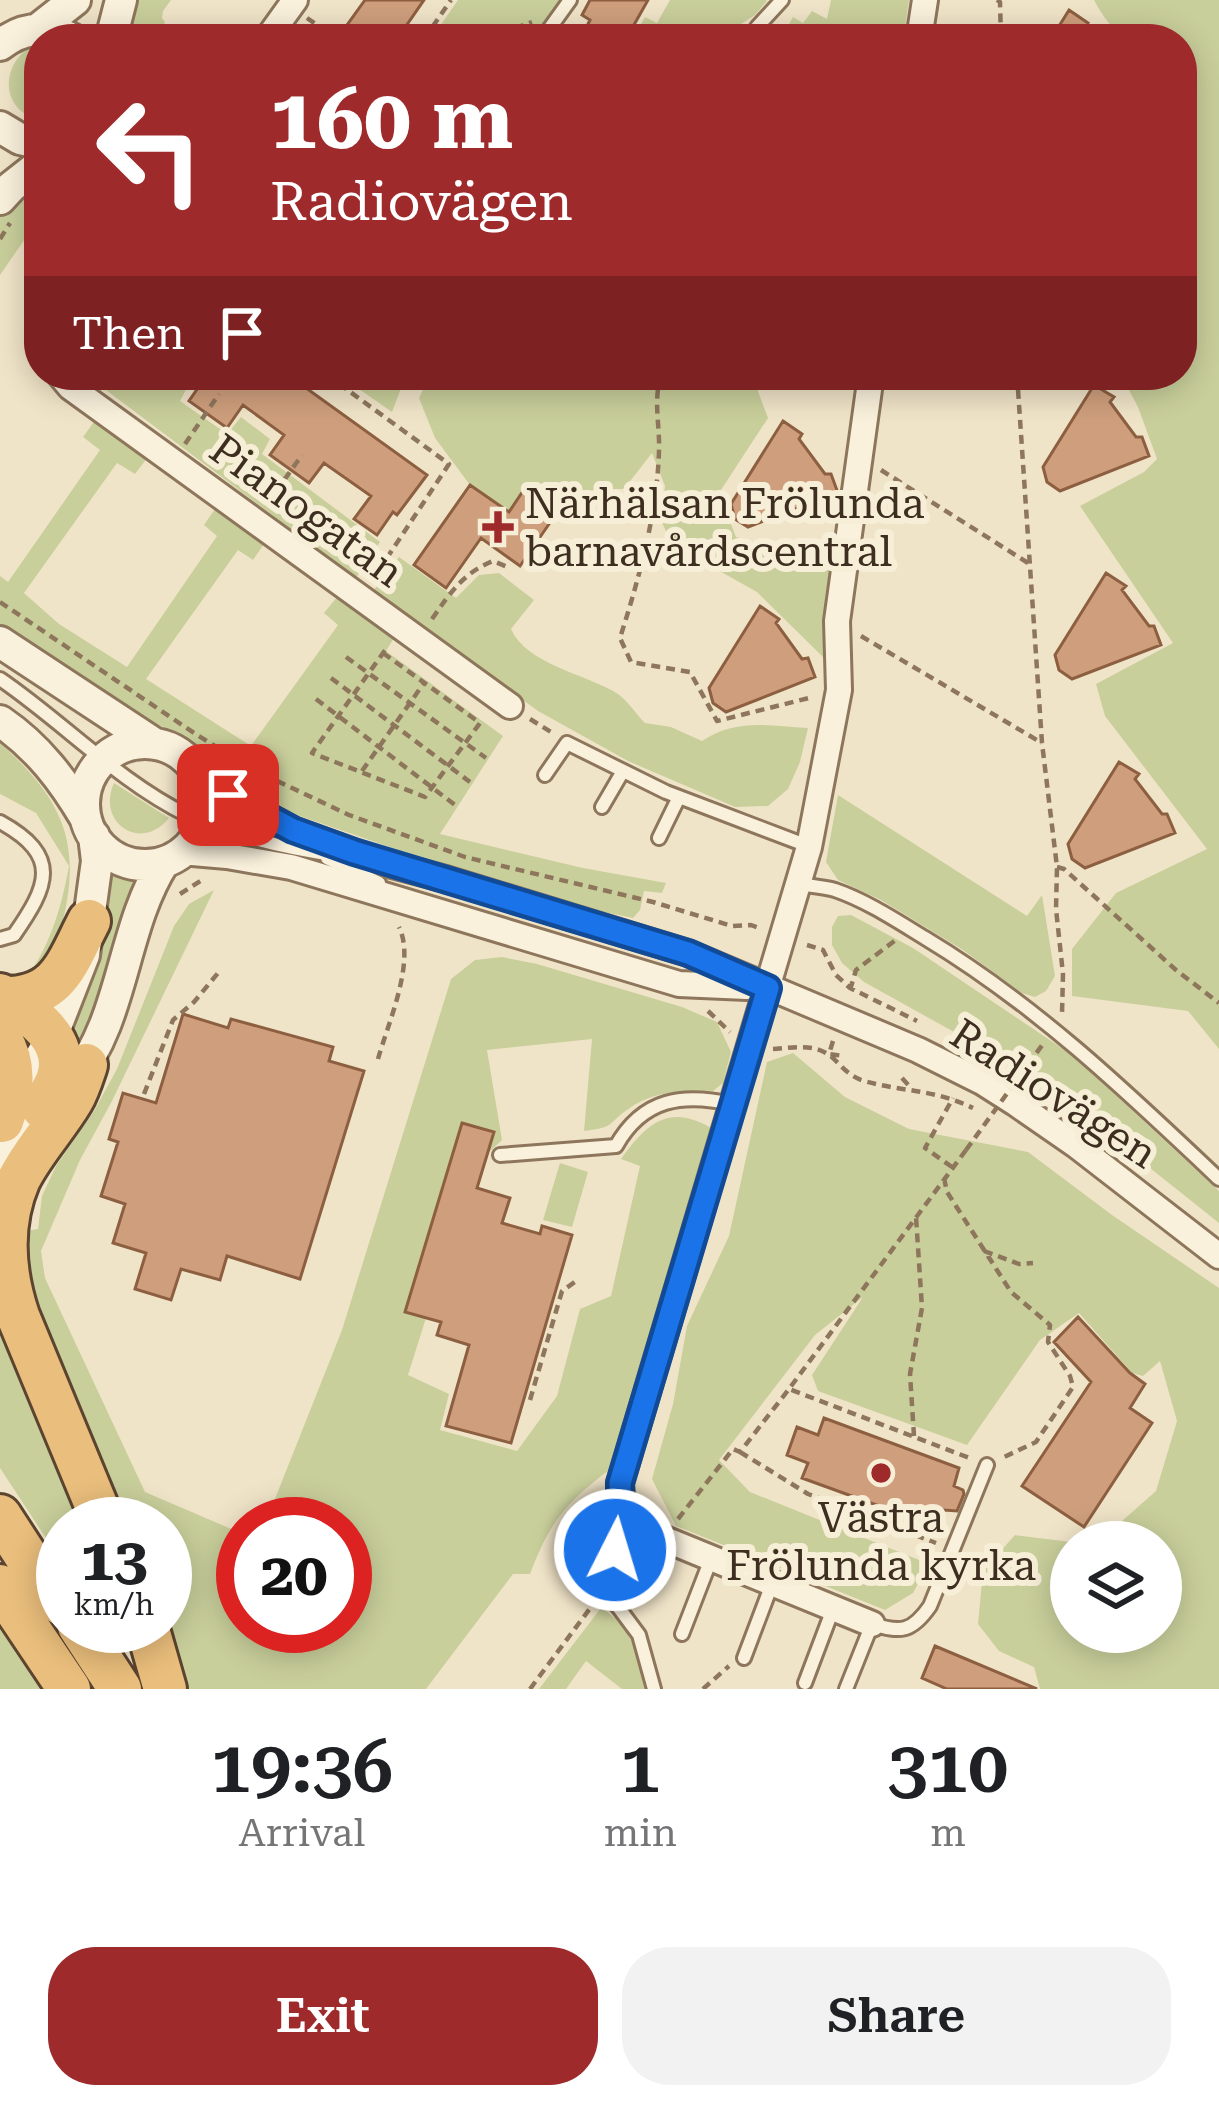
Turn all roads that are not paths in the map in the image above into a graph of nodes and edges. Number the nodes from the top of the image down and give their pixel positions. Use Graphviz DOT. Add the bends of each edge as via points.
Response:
graph roads {
  1 [pos="75,0"];
  2 [pos="782,0"];
  3 [pos="32,24"];
  4 [pos="760,24"];
  5 [pos="24,155"];
  6 [pos="24,176"];
  7 [pos="0,177"];
  8 [pos="0,199"];
  9 [pos="74,390"];
  10 [pos="869,390"];
  11 [pos="0,642"];
  12 [pos="0,679"];
  13 [pos="510,706"];
  14 [pos="0,721"];
  15 [pos="155,744"];
  16 [pos="104,759"];
  17 [pos="623,771"];
  18 [pos="545,775"];
  19 [pos="201,780"];
  20 [pos="679,797"];
  21 [pos="602,807"];
  22 [pos="203,821"];
  23 [pos="0,823"];
  24 [pos="90,827"];
  25 [pos="659,838"];
  26 [pos="809,847"];
  27 [pos="315,852"];
  28 [pos="173,857"];
  29 [pos="384,863"];
  30 [pos="799,884"];
  31 [pos="440,912"];
  32 [pos="89,920"];
  33 [pos="0,939"];
  34 [pos="768,988"];
  35 [pos="2,1010"];
  36 [pos="52,1037"];
  37 [pos="86,1065"];
  38 [pos="732,1104"];
  39 [pos="14,1120"];
  40 [pos="500,1155"];
  41 [pos="0,1165"];
  42 [pos="1219,1179"];
  43 [pos="1219,1256"];
  44 [pos="987,1465"];
  45 [pos="93,1497"];
  46 [pos="626,1512"];
  47 [pos="0,1516"];
  48 [pos="712,1558"];
  49 [pos="36,1569"];
  50 [pos="773,1583"];
  51 [pos="0,1586"];
  52 [pos="834,1608"];
  53 [pos="872,1624"];
  54 [pos="682,1634"];
  55 [pos="97,1653"];
  56 [pos="155,1653"];
  57 [pos="744,1658"];
  58 [pos="805,1683"];
  59 [pos="69,1689"];
  60 [pos="120,1689"];
  61 [pos="165,1689"];
  62 [pos="653,1689"];
  63 [pos="846,1689"];
  1 -- 3 [label="street"];
  2 -- 4 [label="lane"];
  5 -- 7 [label="street"];
  6 -- 8 [label="street"];
  9 -- 13 [label="street, Pianogatan"];
  10 -- 26 [label="street" via="837,622 839,691"];
  11 -- 15 [label="street"];
  12 -- 16 [label="lane"];
  14 -- 24 [label="street" via="45,759"];
  15 -- 16 [label="street"];
  15 -- 19 [label="street" via="183,756"];
  16 -- 22 [label="lane"];
  16 -- 24 [label="street" via="87,786"];
  17 -- 18 [label="lane" via="567,742"];
  17 -- 20 [label="lane"];
  17 -- 21 [label="lane"];
  19 -- 22 [label="street"];
  19 -- 29 [label="street, Radiovägen" via="293,830"];
  20 -- 25 [label="lane"];
  20 -- 26 [label="lane"];
  22 -- 27 [label="lane"];
  22 -- 28 [label="street"];
  23 -- 33 [label="lane" via="24,836 44,869 25,920"];
  24 -- 28 [label="street" via="117,858 148,864"];
  24 -- 32 [label="street" via="97,861"];
  26 -- 30 [label="street"];
  27 -- 29 [label="lane"];
  27 -- 31 [label="lane"];
  28 -- 31 [label="street, Radiovägen" via="291,867"];
  28 -- 37 [label="street" via="146,890"];
  29 -- 34 [label="street, Radiovägen" via="673,948"];
  30 -- 34 [label="street"];
  30 -- 42 [label="lane" via="867,904 963,961 1101,1067"];
  31 -- 34 [label="street, Radiovägen" via="679,984"];
  32 -- 35 [label="highway" via="57,981"];
  32 -- 36 [label="street"];
  34 -- 38 [label="street"];
  34 -- 43 [label="street, Radiovägen" via="982,1082"];
  35 -- 36 [label="highway" via="32,1015"];
  35 -- 39 [label="highway"];
  36 -- 39 [label="highway" via="58,1078"];
  37 -- 39 [label="street" via="59,1098"];
  37 -- 45 [label="highway" via="20,1177 4,1249 18,1316"];
  38 -- 40 [label="lane" via="702,1097 664,1103 626,1127 616,1146"];
  38 -- 46 [label="street" via="620,1483"];
  39 -- 41 [label="street"];
  44 -- 53 [label="lane" via="921,1620 892,1630"];
  46 -- 48 [label="street"];
  46 -- 62 [label="lane" via="604,1588 638,1635"];
  47 -- 49 [label="highway"];
  48 -- 50 [label="street"];
  48 -- 54 [label="lane"];
  50 -- 52 [label="street"];
  50 -- 57 [label="lane"];
  51 -- 59 [label="highway"];
  52 -- 53 [label="street"];
  52 -- 58 [label="lane"];
  53 -- 63 [label="lane"];
  55 -- 60 [label="highway"];
  56 -- 61 [label="highway"];
}
